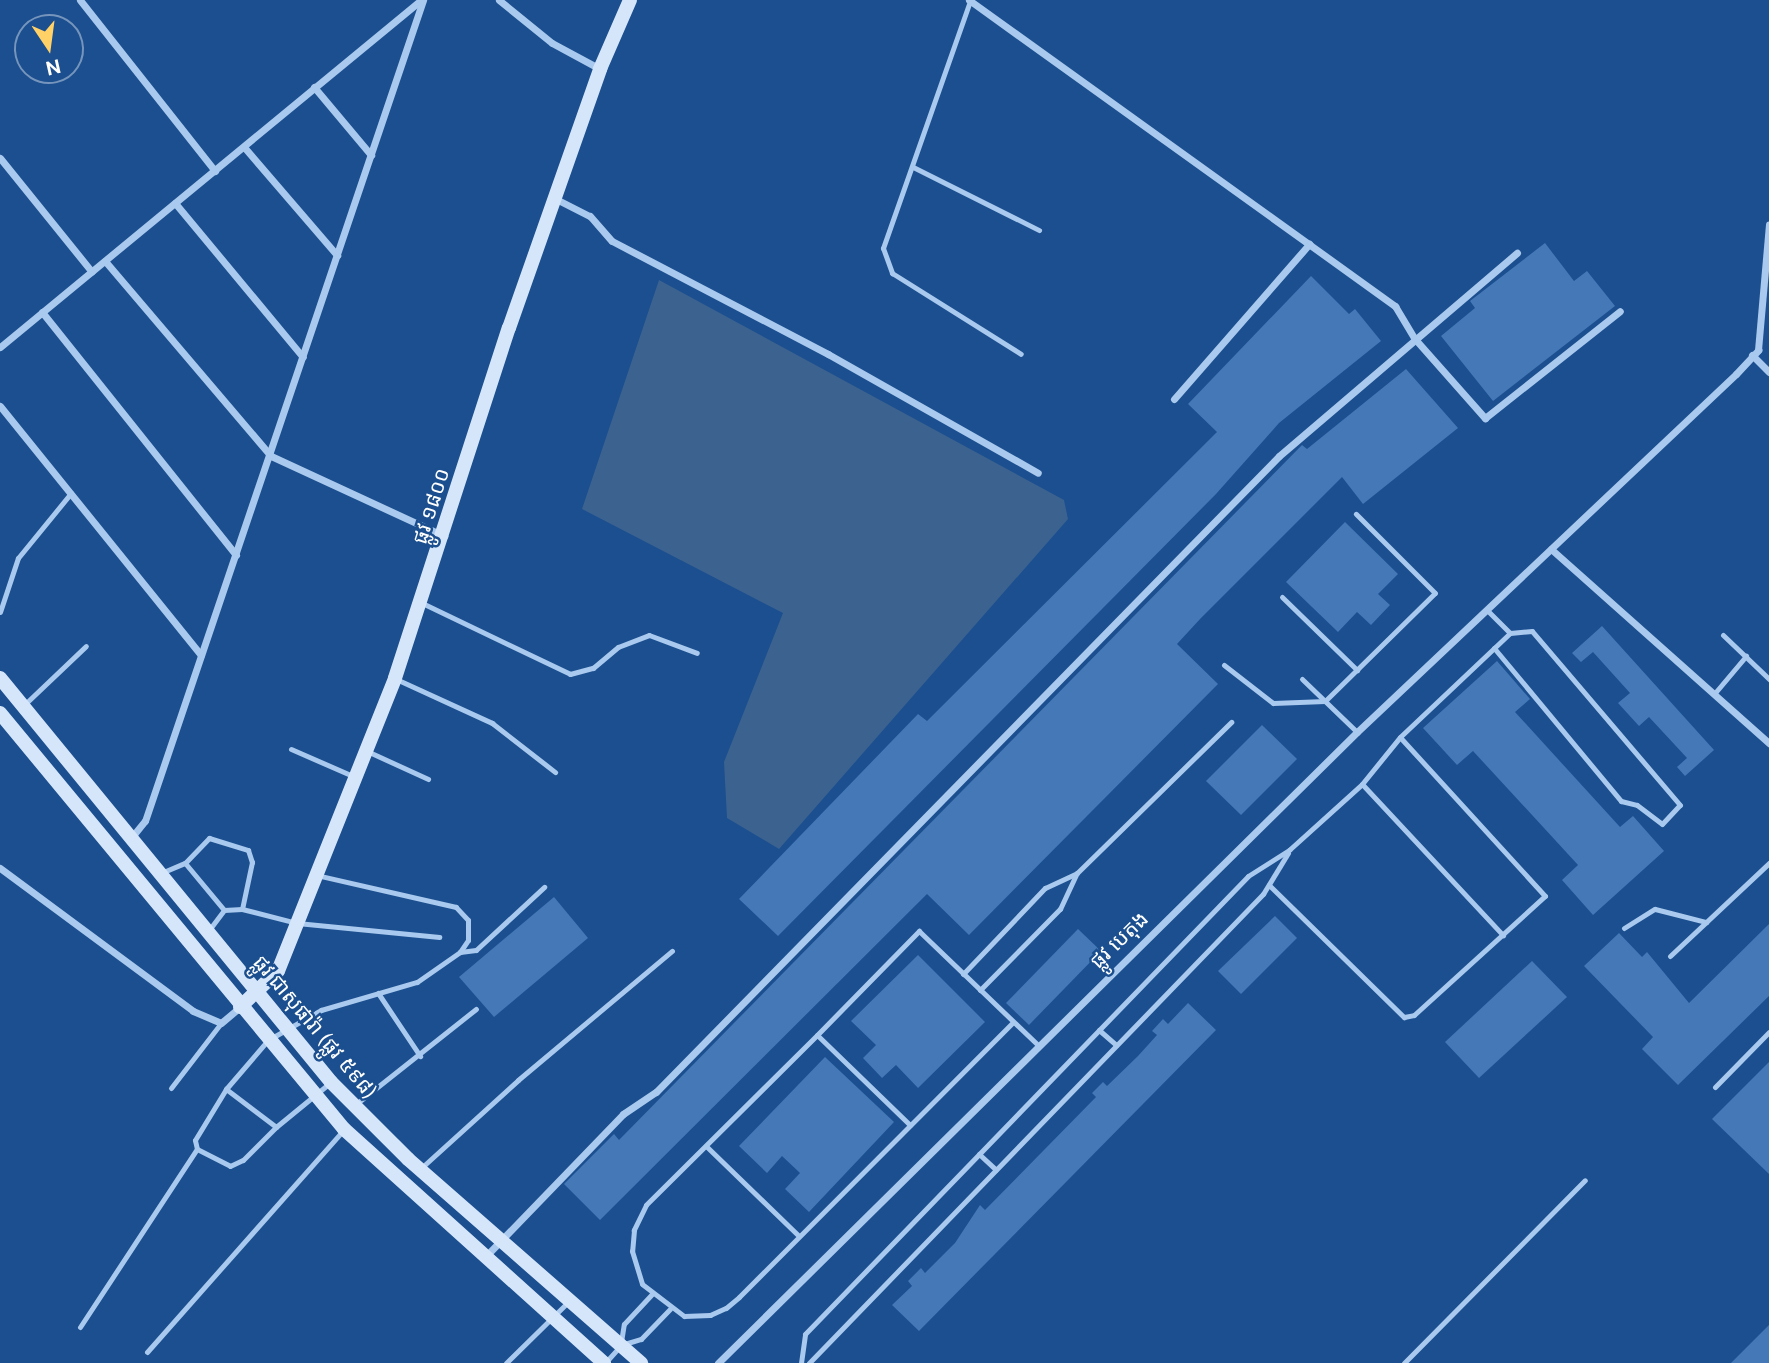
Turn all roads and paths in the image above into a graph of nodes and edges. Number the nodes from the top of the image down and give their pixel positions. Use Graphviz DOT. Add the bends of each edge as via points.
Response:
graph roads {
  1 [pos="80,0"];
  2 [pos="422,0"];
  3 [pos="499,0"];
  4 [pos="630,0"];
  5 [pos="969,0"];
  6 [pos="600,69"];
  7 [pos="314,88"];
  8 [pos="244,147"];
  9 [pos="371,155"];
  10 [pos="0,159"];
  11 [pos="914,167"];
  12 [pos="215,171"];
  13 [pos="556,199"];
  14 [pos="175,203"];
  15 [pos="1769,224"];
  16 [pos="1038,230"];
  17 [pos="1309,244"];
  18 [pos="1517,253"];
  19 [pos="337,256"];
  20 [pos="105,261"];
  21 [pos="92,272"];
  22 [pos="1620,311"];
  23 [pos="43,312"];
  24 [pos="1415,339"];
  25 [pos="0,347"];
  26 [pos="1021,354"];
  27 [pos="1752,355"];
  28 [pos="303,357"];
  29 [pos="1769,372"];
  30 [pos="1174,399"];
  31 [pos="0,406"];
  32 [pos="271,456"];
  33 [pos="1038,473"];
  34 [pos="71,494"];
  35 [pos="1356,514"];
  36 [pos="444,536"];
  37 [pos="1551,549"];
  38 [pos="236,555"];
  39 [pos="1282,597"];
  40 [pos="422,603"];
  41 [pos="1487,610"];
  42 [pos="0,612"];
  43 [pos="1510,633"];
  44 [pos="1723,635"];
  45 [pos="86,646"];
  46 [pos="1494,648"];
  47 [pos="697,653"];
  48 [pos="201,655"];
  49 [pos="1745,656"];
  50 [pos="1224,665"];
  51 [pos="1356,670"];
  52 [pos="0,678"];
  53 [pos="395,678"];
  54 [pos="1302,678"];
  55 [pos="1769,679"];
  56 [pos="1714,694"];
  57 [pos="1325,701"];
  58 [pos="23,705"];
  59 [pos="1,716"];
  60 [pos="1231,722"];
  61 [pos="1357,732"];
  62 [pos="1400,737"];
  63 [pos="1769,743"];
  64 [pos="291,749"];
  65 [pos="366,751"];
  66 [pos="555,772"];
  67 [pos="356,777"];
  68 [pos="428,779"];
  69 [pos="1362,784"];
  70 [pos="131,838"];
  71 [pos="1289,850"];
  72 [pos="185,863"];
  73 [pos="1769,863"];
  74 [pos="0,868"];
  75 [pos="161,873"];
  76 [pos="1077,873"];
  77 [pos="316,875"];
  78 [pos="1269,885"];
  79 [pos="544,887"];
  80 [pos="242,909"];
  81 [pos="225,911"];
  82 [pos="1706,922"];
  83 [pos="297,923"];
  84 [pos="1624,928"];
  85 [pos="208,931"];
  86 [pos="1503,935"];
  87 [pos="439,937"];
  88 [pos="671,951"];
  89 [pos="460,952"];
  90 [pos="1670,956"];
  91 [pos="963,974"];
  92 [pos="981,990"];
  93 [pos="256,992"];
  94 [pos="378,993"];
  95 [pos="240,1007"];
  96 [pos="476,1009"];
  97 [pos="1013,1022"];
  98 [pos="221,1023"];
  99 [pos="285,1027"];
  100 [pos="1099,1030"];
  101 [pos="1769,1032"];
  102 [pos="817,1035"];
  103 [pos="268,1040"];
  104 [pos="1037,1044"];
  105 [pos="1116,1045"];
  106 [pos="420,1056"];
  107 [pos="331,1082"];
  108 [pos="1715,1087"];
  109 [pos="171,1088"];
  110 [pos="226,1089"];
  111 [pos="314,1097"];
  112 [pos="354,1106"];
  113 [pos="911,1125"];
  114 [pos="276,1126"];
  115 [pos="344,1129"];
  116 [pos="706,1146"];
  117 [pos="197,1149"];
  118 [pos="979,1154"];
  119 [pos="420,1169"];
  120 [pos="996,1170"];
  121 [pos="1585,1180"];
  122 [pos="799,1236"];
  123 [pos="499,1239"];
  124 [pos="484,1257"];
  125 [pos="652,1294"];
  126 [pos="569,1301"];
  127 [pos="670,1309"];
  128 [pos="552,1317"];
  129 [pos="79,1326"];
  130 [pos="621,1345"];
  131 [pos="147,1352"];
  132 [pos="506,1363"];
  133 [pos="604,1363"];
  134 [pos="641,1363"];
  135 [pos="718,1363"];
  136 [pos="801,1363"];
  137 [pos="810,1363"];
  138 [pos="1404,1363"];
  1 -- 12 [label="street"];
  2 -- 7 [label="street"];
  2 -- 9 [label="street"];
  3 -- 6 [label="street" via="552,43"];
  4 -- 6 [label="main road, ផ្លូវ ១៨០០"];
  5 -- 11 [label="lane"];
  5 -- 17 [label="street"];
  6 -- 13 [label="main road, ផ្លូវ ១៨០០"];
  7 -- 8 [label="street"];
  7 -- 9 [label="street"];
  8 -- 12 [label="street"];
  8 -- 19 [label="street"];
  9 -- 19 [label="street"];
  10 -- 21 [label="street"];
  11 -- 16 [label="lane"];
  11 -- 26 [label="lane" via="883,248 886,264 892,273"];
  12 -- 14 [label="street"];
  13 -- 33 [label="street" via="590,216 612,242 828,354"];
  13 -- 36 [label="main road, ផ្លូវ ១៨០០" via="509,328"];
  14 -- 20 [label="street"];
  14 -- 28 [label="street"];
  15 -- 27 [label="street" via="1758,349"];
  17 -- 24 [label="street" via="1395,306"];
  17 -- 30 [label="street"];
  18 -- 24 [label="street"];
  19 -- 28 [label="street"];
  20 -- 21 [label="street"];
  20 -- 32 [label="street"];
  21 -- 23 [label="street"];
  22 -- 24 [label="street" via="1485,418"];
  23 -- 25 [label="street"];
  23 -- 38 [label="street"];
  24 -- 123 [label="street" via="1279,456 666,1082 623,1114"];
  27 -- 29 [label="street"];
  27 -- 37 [label="street, ផ្លូវ បេតុង"];
  28 -- 32 [label="street"];
  31 -- 34 [label="street"];
  32 -- 36 [label="street"];
  32 -- 38 [label="street"];
  34 -- 42 [label="lane" via="18,558"];
  34 -- 48 [label="street"];
  35 -- 51 [label="lane" via="1435,593"];
  36 -- 40 [label="main road, ផ្លូវ ១៨០០"];
  37 -- 41 [label="street, ផ្លូវ បេតុង"];
  37 -- 56 [label="street"];
  38 -- 48 [label="street"];
  39 -- 51 [label="lane"];
  40 -- 47 [label="lane" via="570,674 593,668 618,647 649,635"];
  40 -- 53 [label="main road, ផ្លូវ ១៨០០"];
  41 -- 43 [label="lane"];
  41 -- 61 [label="street, ផ្លូវ បេតុង"];
  43 -- 46 [label="lane"];
  43 -- 46 [label="lane" via="1532,631 1680,805 1662,824 1637,805 1622,801"];
  44 -- 49 [label="lane"];
  45 -- 58 [label="lane"];
  46 -- 62 [label="lane"];
  48 -- 70 [label="street" via="145,821"];
  49 -- 55 [label="lane"];
  49 -- 56 [label="lane"];
  50 -- 57 [label="lane" via="1273,703"];
  51 -- 57 [label="lane"];
  52 -- 58 [label="main road, ផ្លូវ ជាសុផារ៉ា (ផ្លូវ ៥៩៨)"];
  53 -- 65 [label="main road, ផ្លូវ ១៨០០"];
  53 -- 66 [label="lane" via="492,723"];
  54 -- 57 [label="lane"];
  56 -- 63 [label="street"];
  57 -- 61 [label="lane"];
  58 -- 70 [label="main road, ផ្លូវ ជាសុផារ៉ា (ផ្លូវ ៥៩៨)"];
  59 -- 95 [label="main road, ផ្លូវ ជាសុផារ៉ា (ផ្លូវ ៥៩៨)"];
  60 -- 76 [label="lane"];
  61 -- 104 [label="street, ផ្លូវ បេតុង"];
  62 -- 69 [label="lane"];
  62 -- 86 [label="lane" via="1545,896"];
  64 -- 67 [label="lane"];
  65 -- 67 [label="main road, ផ្លូវ ១៨០០"];
  65 -- 68 [label="lane"];
  67 -- 77 [label="main road, ផ្លូវ ១៨០០"];
  69 -- 71 [label="lane"];
  69 -- 86 [label="lane"];
  70 -- 75 [label="main road, ផ្លូវ ជាសុផារ៉ា (ផ្លូវ ៥៩៨)"];
  71 -- 78 [label="lane"];
  71 -- 100 [label="lane" via="1248,876"];
  72 -- 75 [label="lane"];
  72 -- 80 [label="lane" via="209,838 248,850 252,862"];
  72 -- 81 [label="lane"];
  73 -- 82 [label="lane"];
  74 -- 98 [label="street" via="193,1011"];
  75 -- 85 [label="main road, ផ្លូវ ជាសុផារ៉ា (ផ្លូវ ៥៩៨)"];
  76 -- 91 [label="lane" via="1045,888"];
  76 -- 92 [label="lane" via="1060,909"];
  77 -- 83 [label="main road, ផ្លូវ ១៨០០"];
  77 -- 89 [label="lane" via="456,907 468,920 468,940"];
  78 -- 86 [label="lane" via="1404,1017 1414,1015"];
  78 -- 105 [label="lane"];
  79 -- 89 [label="lane" via="476,950"];
  80 -- 81 [label="lane"];
  80 -- 83 [label="lane"];
  81 -- 85 [label="lane"];
  82 -- 84 [label="lane" via="1655,909"];
  82 -- 90 [label="lane"];
  83 -- 87 [label="lane"];
  83 -- 93 [label="main road, ផ្លូវ ១៨០០" via="278,971"];
  85 -- 93 [label="main road, ផ្លូវ ជាសុផារ៉ា (ផ្លូវ ៥៩៨)"];
  88 -- 119 [label="lane" via="517,1080"];
  89 -- 94 [label="lane" via="417,982"];
  91 -- 92 [label="lane"];
  91 -- 102 [label="lane" via="919,931"];
  92 -- 97 [label="lane"];
  93 -- 95 [label="main road, ផ្លូវ ១៨០០"];
  93 -- 99 [label="main road, ផ្លូវ ជាសុផារ៉ា (ផ្លូវ ៥៩៨)"];
  94 -- 99 [label="lane" via="321,1010"];
  94 -- 106 [label="lane"];
  95 -- 98 [label="street"];
  95 -- 103 [label="main road, ផ្លូវ ជាសុផារ៉ា (ផ្លូវ ៥៩៨)"];
  96 -- 106 [label="lane"];
  97 -- 104 [label="lane"];
  97 -- 113 [label="lane"];
  98 -- 109 [label="lane"];
  99 -- 103 [label="lane"];
  99 -- 107 [label="main road, ផ្លូវ ជាសុផារ៉ា (ផ្លូវ ៥៩៨)"];
  100 -- 105 [label="lane"];
  100 -- 118 [label="lane"];
  101 -- 108 [label="lane"];
  102 -- 113 [label="lane"];
  102 -- 116 [label="lane"];
  103 -- 110 [label="lane"];
  103 -- 111 [label="main road, ផ្លូវ ជាសុផារ៉ា (ផ្លូវ ៥៩៨)"];
  104 -- 135 [label="street, ផ្លូវ បេតុង"];
  105 -- 120 [label="lane"];
  106 -- 112 [label="lane"];
  107 -- 111 [label="lane"];
  107 -- 112 [label="main road, ផ្លូវ ជាសុផារ៉ា (ផ្លូវ ៥៩៨)"];
  110 -- 114 [label="lane"];
  110 -- 117 [label="lane" via="195,1140"];
  111 -- 114 [label="lane"];
  111 -- 115 [label="main road, ផ្លូវ ជាសុផារ៉ា (ផ្លូវ ៥៩៨)"];
  112 -- 119 [label="main road, ផ្លូវ ជាសុផារ៉ា (ផ្លូវ ៥៩៨)"];
  113 -- 122 [label="lane"];
  114 -- 117 [label="lane" via="243,1160 230,1166"];
  115 -- 124 [label="main road, ផ្លូវ ជាសុផារ៉ា (ផ្លូវ ៥៩៨)"];
  115 -- 131 [label="lane"];
  116 -- 122 [label="lane"];
  116 -- 125 [label="lane" via="646,1205 634,1230 635,1267"];
  117 -- 129 [label="lane"];
  118 -- 120 [label="lane"];
  118 -- 136 [label="lane" via="805,1334"];
  119 -- 123 [label="main road, ផ្លូវ ជាសុផារ៉ា (ផ្លូវ ៥៩៨)"];
  120 -- 137 [label="lane"];
  121 -- 138 [label="lane"];
  122 -- 127 [label="lane" via="726,1308 696,1316"];
  123 -- 124 [label="street"];
  123 -- 126 [label="main road, ផ្លូវ ជាសុផារ៉ា (ផ្លូវ ៥៩៨)"];
  124 -- 128 [label="main road, ផ្លូវ ជាសុផារ៉ា (ផ្លូវ ៥៩៨)"];
  125 -- 127 [label="lane"];
  125 -- 130 [label="lane" via="624,1324"];
  126 -- 128 [label="lane"];
  126 -- 130 [label="main road, ផ្លូវ ជាសុផារ៉ា (ផ្លូវ ៥៩៨)"];
  127 -- 130 [label="lane" via="641,1339"];
  128 -- 132 [label="lane"];
  128 -- 133 [label="main road, ផ្លូវ ជាសុផារ៉ា (ផ្លូវ ៥៩៨)"];
  130 -- 133 [label="lane"];
  130 -- 134 [label="main road, ផ្លូវ ជាសុផារ៉ា (ផ្លូវ ៥៩៨)"];
}
